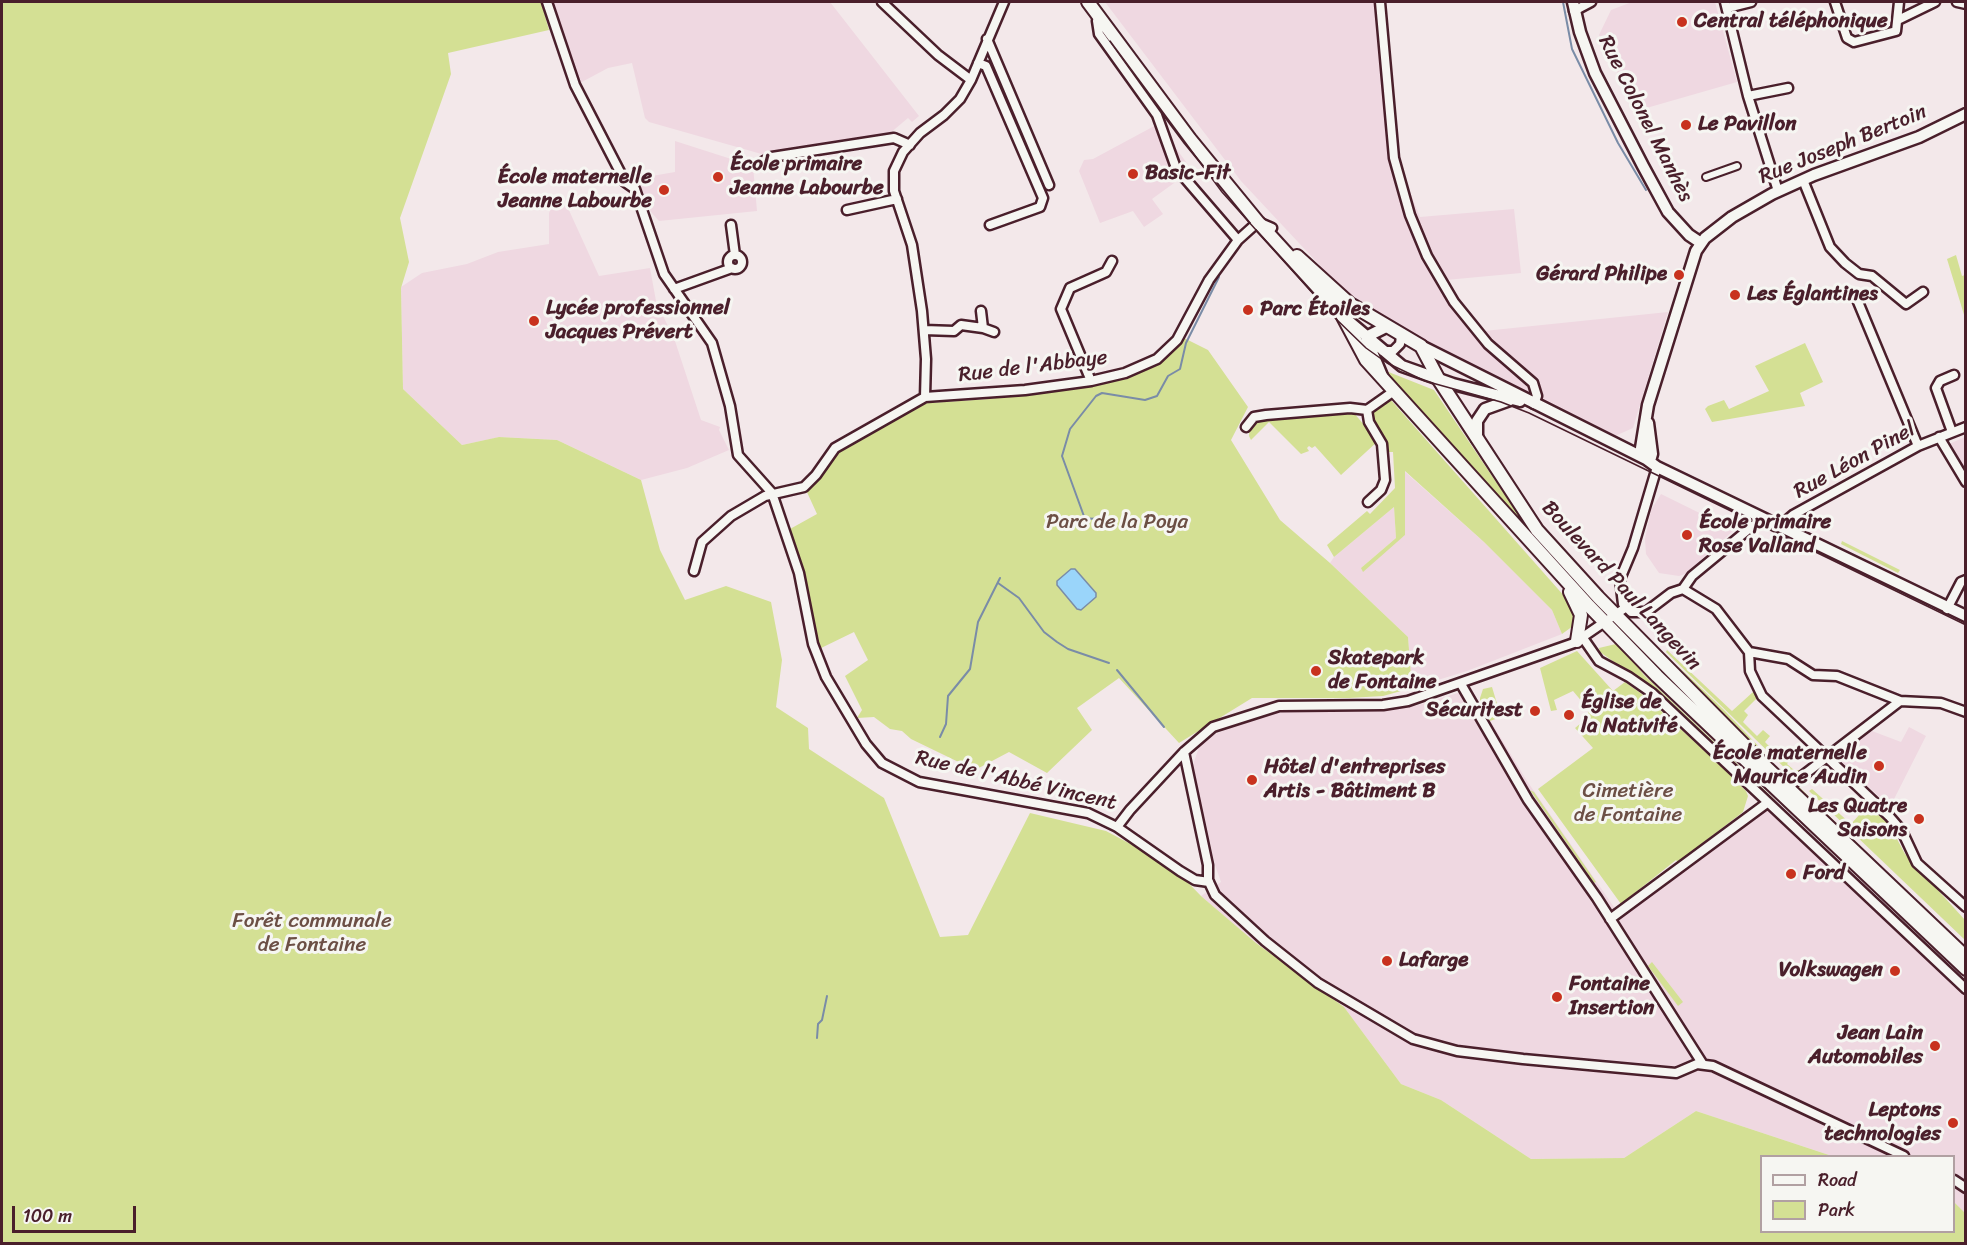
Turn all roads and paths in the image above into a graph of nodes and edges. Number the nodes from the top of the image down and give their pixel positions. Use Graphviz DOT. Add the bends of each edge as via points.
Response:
graph roads {
  1 [pos="547,2"];
  2 [pos="882,2"];
  3 [pos="1004,2"];
  4 [pos="1089,2"];
  5 [pos="1098,2"];
  6 [pos="1380,2"];
  7 [pos="1591,2"];
  8 [pos="1751,2"];
  9 [pos="1835,2"];
  10 [pos="1899,2"];
  11 [pos="1935,2"];
  12 [pos="1957,2"];
  13 [pos="1965,4"];
  14 [pos="1726,5"];
  15 [pos="1574,6"];
  16 [pos="1099,15"];
  17 [pos="1898,20"];
  18 [pos="987,39"];
  19 [pos="978,63"];
  20 [pos="971,80"];
  21 [pos="1788,88"];
  22 [pos="1748,96"];
  23 [pos="1965,114"];
  24 [pos="910,145"];
  25 [pos="764,162"];
  26 [pos="1737,166"];
  27 [pos="1706,177"];
  28 [pos="1803,180"];
  29 [pos="1050,185"];
  30 [pos="1778,191"];
  31 [pos="897,199"];
  32 [pos="847,210"];
  33 [pos="1258,222"];
  34 [pos="731,225"];
  35 [pos="990,225"];
  36 [pos="1272,228"];
  37 [pos="1238,240"];
  38 [pos="1701,243"];
  39 [pos="1112,261"];
  40 [pos="674,289"];
  41 [pos="1923,291"];
  42 [pos="1856,297"];
  43 [pos="981,311"];
  44 [pos="1341,313"];
  45 [pos="1386,327"];
  46 [pos="983,328"];
  47 [pos="924,330"];
  48 [pos="994,332"];
  49 [pos="1401,336"];
  50 [pos="1366,337"];
  51 [pos="1421,346"];
  52 [pos="1382,351"];
  53 [pos="1954,375"];
  54 [pos="1383,378"];
  55 [pos="1439,380"];
  56 [pos="1091,381"];
  57 [pos="1394,391"];
  58 [pos="925,397"];
  59 [pos="1516,399"];
  60 [pos="1534,404"];
  61 [pos="1648,405"];
  62 [pos="1367,410"];
  63 [pos="1644,421"];
  64 [pos="1246,427"];
  65 [pos="1965,427"];
  66 [pos="1952,432"];
  67 [pos="1939,437"];
  68 [pos="1477,439"];
  69 [pos="1918,446"];
  70 [pos="1623,448"];
  71 [pos="1651,462"];
  72 [pos="1965,482"];
  73 [pos="772,493"];
  74 [pos="1368,502"];
  75 [pos="1761,519"];
  76 [pos="1779,527"];
  77 [pos="694,571"];
  78 [pos="1562,575"];
  79 [pos="1965,580"];
  80 [pos="1683,589"];
  81 [pos="1947,609"];
  82 [pos="1616,615"];
  83 [pos="1965,616"];
  84 [pos="1580,640"];
  85 [pos="1749,652"];
  86 [pos="1461,684"];
  87 [pos="1900,701"];
  88 [pos="1965,712"];
  89 [pos="1184,752"];
  90 [pos="1825,757"];
  91 [pos="1788,787"];
  92 [pos="1767,803"];
  93 [pos="1117,827"];
  94 [pos="1209,882"];
  95 [pos="1965,907"];
  96 [pos="1610,919"];
  97 [pos="1965,957"];
  98 [pos="1965,969"];
  99 [pos="1965,989"];
  100 [pos="1702,1063"];
  101 [pos="1902,1155"];
  1 -- 40 [label="street" via="575,85 626,182 635,189 660,262"];
  2 -- 20 [label="street"];
  3 -- 18 [label="street"];
  4 -- 16 [label="main road, Boulevard Paul Langevin"];
  5 -- 36 [label="main road, Boulevard Paul Langevin" via="1181,115"];
  6 -- 60 [label="street" via="1391,140 1410,215 1427,256 1454,302 1488,344 1533,383 1537,396"];
  7 -- 15 [label="street"];
  8 -- 14 [label="street"];
  9 -- 17 [label="street" via="1850,42 1892,34"];
  10 -- 17 [label="street"];
  11 -- 17 [label="street"];
  12 -- 13 [label="street"];
  14 -- 22 [label="street"];
  15 -- 38 [label="street, Rue Colonel Manhès" via="1595,73 1668,212"];
  16 -- 33 [label="main road, Boulevard Paul Langevin" via="1190,140"];
  16 -- 37 [label="street, Boulevard Paul Langevin" via="1099,34 1157,114 1176,168"];
  18 -- 19 [label="street"];
  18 -- 29 [label="street"];
  19 -- 20 [label="street"];
  19 -- 35 [label="street" via="986,66 1043,198 1040,207"];
  20 -- 24 [label="street" via="960,99"];
  21 -- 22 [label="street"];
  22 -- 30 [label="street"];
  23 -- 28 [label="street, Rue Joseph Bertoin" via="1919,137"];
  24 -- 25 [label="street" via="894,138"];
  24 -- 31 [label="street" via="894,171"];
  26 -- 27 [label="street"];
  28 -- 30 [label="street, Rue Joseph Bertoin"];
  28 -- 41 [label="street" via="1830,247 1845,263 1860,274 1872,276 1906,304"];
  30 -- 38 [label="street, Rue Joseph Bertoin" via="1732,216"];
  31 -- 32 [label="street"];
  31 -- 47 [label="street" via="912,245"];
  33 -- 36 [label="street, Boulevard Paul Langevin"];
  33 -- 37 [label="street, Rue de l'Abbaye"];
  33 -- 44 [label="main road, Boulevard Paul Langevin"];
  34 -- 40 [label="street" via="735,255 742,263"];
  36 -- 45 [label="main road, Boulevard Paul Langevin" via="1350,304"];
  37 -- 56 [label="street, Rue de l'Abbaye" via="1209,280 1171,348 1125,373"];
  38 -- 61 [label="street"];
  39 -- 56 [label="street" via="1106,272 1070,288 1061,309"];
  40 -- 73 [label="street" via="712,343 730,406 738,455"];
  42 -- 69 [label="street"];
  43 -- 46 [label="street"];
  44 -- 50 [label="street"];
  44 -- 54 [label="main road, Boulevard Paul Langevin" via="1366,360"];
  45 -- 49 [label="main road, Boulevard Paul Langevin"];
  45 -- 50 [label="street"];
  46 -- 47 [label="street"];
  46 -- 48 [label="street"];
  47 -- 58 [label="street"];
  49 -- 51 [label="main road, Boulevard Paul Langevin"];
  49 -- 52 [label="street" via="1393,351"];
  50 -- 52 [label="street"];
  50 -- 54 [label="street, Boulevard Paul Langevin"];
  51 -- 55 [label="main road, Boulevard Paul Langevin"];
  51 -- 60 [label="street"];
  52 -- 55 [label="street" via="1402,366"];
  53 -- 66 [label="street" via="1940,381 1936,388"];
  54 -- 57 [label="main road, Boulevard Paul Langevin"];
  55 -- 59 [label="street"];
  55 -- 68 [label="main road, Boulevard Paul Langevin"];
  56 -- 58 [label="street, Rue de l'Abbaye"];
  57 -- 62 [label="street"];
  57 -- 78 [label="main road, Boulevard Paul Langevin"];
  58 -- 73 [label="street, Rue de l'Abbaye" via="835,448 804,486"];
  59 -- 60 [label="street"];
  59 -- 68 [label="street" via="1485,409 1477,421"];
  60 -- 70 [label="street"];
  61 -- 63 [label="street"];
  61 -- 71 [label="street"];
  62 -- 64 [label="street" via="1256,416"];
  62 -- 74 [label="street" via="1369,422 1382,444 1385,480"];
  63 -- 70 [label="street" via="1638,434"];
  63 -- 71 [label="street" via="1641,448"];
  65 -- 66 [label="street, Rue Léon Pinel"];
  66 -- 67 [label="street, Rue Léon Pinel"];
  67 -- 69 [label="street, Rue Léon Pinel"];
  67 -- 72 [label="street"];
  68 -- 82 [label="main road, Boulevard Paul Langevin" via="1537,530"];
  69 -- 76 [label="street, Rue Léon Pinel" via="1793,515"];
  70 -- 71 [label="street"];
  71 -- 75 [label="street"];
  71 -- 82 [label="street" via="1633,548 1620,579"];
  73 -- 77 [label="street, Rue de l'Abbaye" via="731,516 706,538"];
  73 -- 93 [label="street, Rue de l'Abbé Vincent" via="799,573 813,644 826,677 866,744 882,763 920,782 1088,813"];
  75 -- 76 [label="street"];
  75 -- 80 [label="street" via="1692,576"];
  76 -- 81 [label="street"];
  78 -- 82 [label="main road, Boulevard Paul Langevin"];
  78 -- 84 [label="main road" via="1581,615"];
  79 -- 81 [label="street"];
  80 -- 82 [label="street" via="1646,612"];
  80 -- 85 [label="street" via="1716,609"];
  81 -- 83 [label="street"];
  82 -- 84 [label="street, Rue de l'Abbé Vincent"];
  82 -- 91 [label="main road, Boulevard Paul Langevin"];
  82 -- 98 [label="main road, Boulevard Paul Langevin" via="1688,705"];
  84 -- 86 [label="street, Rue de l'Abbé Vincent"];
  84 -- 92 [label="street" via="1599,661 1652,693"];
  85 -- 87 [label="street" via="1788,659 1813,675 1837,676"];
  85 -- 90 [label="street" via="1750,671 1762,696"];
  86 -- 89 [label="street, Rue de l'Abbé Vincent" via="1383,705 1294,704 1266,708 1213,727"];
  86 -- 96 [label="street" via="1528,800"];
  87 -- 88 [label="street" via="1941,703"];
  87 -- 90 [label="street"];
  89 -- 93 [label="street, Rue de l'Abbé Vincent"];
  89 -- 94 [label="street"];
  90 -- 91 [label="street"];
  90 -- 95 [label="street" via="1889,816 1902,831 1917,863"];
  91 -- 97 [label="main road, Boulevard Paul Langevin"];
  92 -- 96 [label="street"];
  92 -- 99 [label="street"];
  93 -- 94 [label="street" via="1195,880"];
  94 -- 100 [label="street" via="1215,895 1291,963 1334,994 1413,1039 1474,1053 1676,1072"];
  96 -- 100 [label="street"];
  100 -- 101 [label="street"];
}
